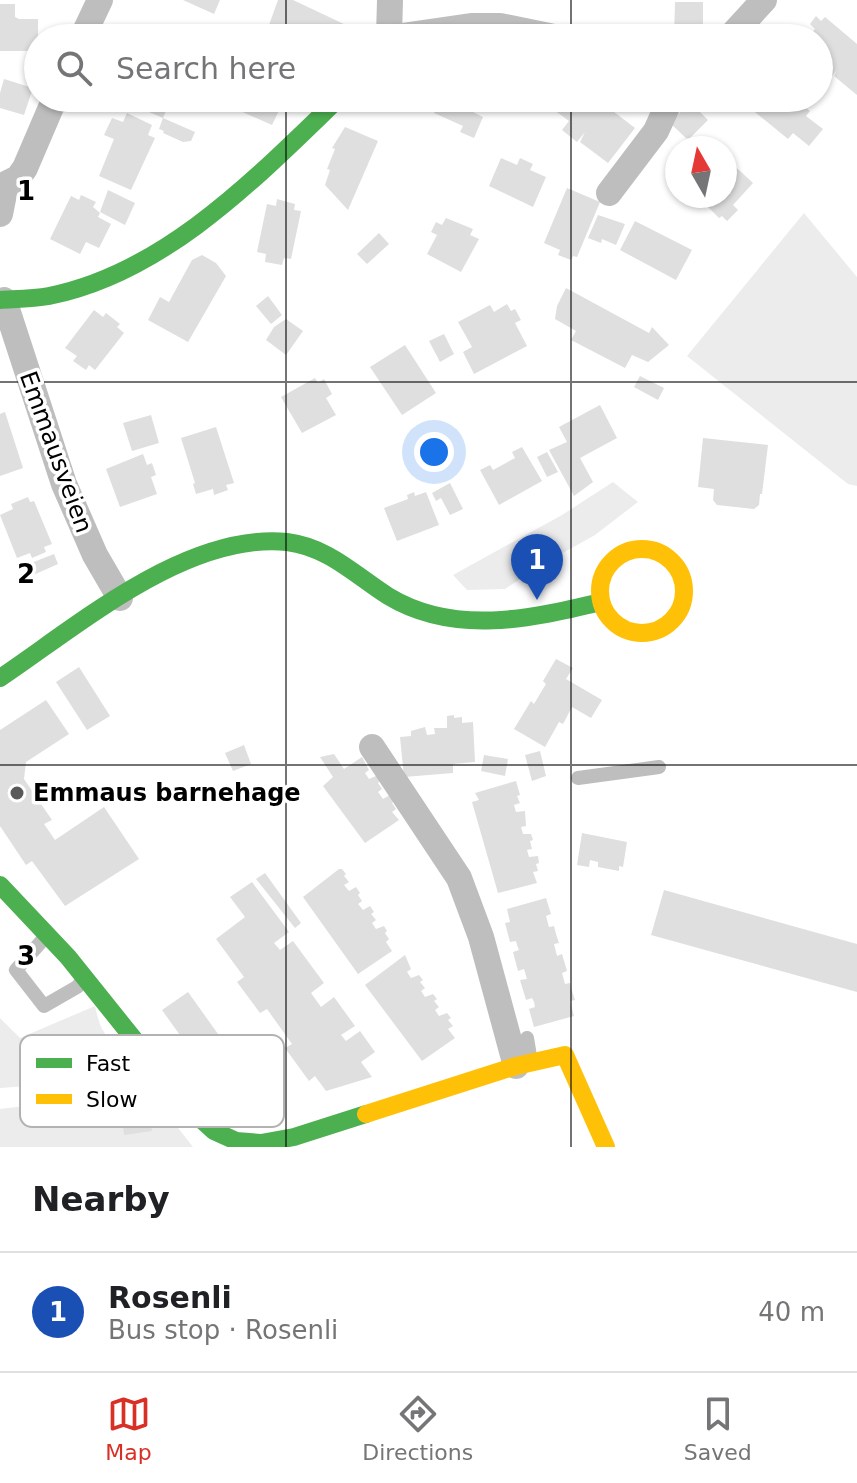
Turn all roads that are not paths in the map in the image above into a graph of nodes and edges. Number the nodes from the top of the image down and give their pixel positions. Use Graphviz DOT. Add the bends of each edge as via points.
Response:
graph roads {
  1 [pos="100,0"];
  2 [pos="390,0"];
  3 [pos="764,0"];
  4 [pos="89,24"];
  5 [pos="389,24"];
  6 [pos="742,24"];
  7 [pos="49,112"];
  8 [pos="324,112"];
  9 [pos="665,112"];
  10 [pos="3,182"];
  11 [pos="609,193"];
  12 [pos="0,214"];
  13 [pos="2,300"];
  14 [pos="120,598"];
  15 [pos="601,602"];
  16 [pos="0,678"];
  17 [pos="372,747"];
  18 [pos="659,767"];
  19 [pos="578,778"];
  20 [pos="0,885"];
  21 [pos="48,935"];
  22 [pos="85,978"];
  23 [pos="131,1035"];
  24 [pos="527,1038"];
  25 [pos="524,1064"];
  26 [pos="210,1127"];
  27 [pos="606,1147"];
  1 -- 4 [label="street"];
  2 -- 5 [label="street"];
  3 -- 6 [label="street"];
  7 -- 10 [label="street" via="25,168 18,178"];
  8 -- 13 [label="street" via="220,206 145,259 54,294"];
  9 -- 11 [label="street"];
  10 -- 12 [label="street"];
  13 -- 14 [label="street, Emmausveien" via="64,484"];
  14 -- 15 [label="street" via="152,577 207,554 255,542 285,542 322,551 414,610 439,617 508,622"];
  14 -- 16 [label="street"];
  15 -- 15 [label="street" via="623,629 640,634 658,631 680,611 683,579 660,553 626,552 603,574"];
  17 -- 25 [label="street" via="459,878"];
  18 -- 19 [label="lane"];
  20 -- 21 [label="street"];
  21 -- 22 [label="street"];
  21 -- 22 [label="lane" via="16,970 44,1006"];
  22 -- 23 [label="street"];
  24 -- 25 [label="lane"];
  25 -- 26 [label="street" via="294,1137 236,1141"];
  25 -- 27 [label="street" via="565,1055"];
}
